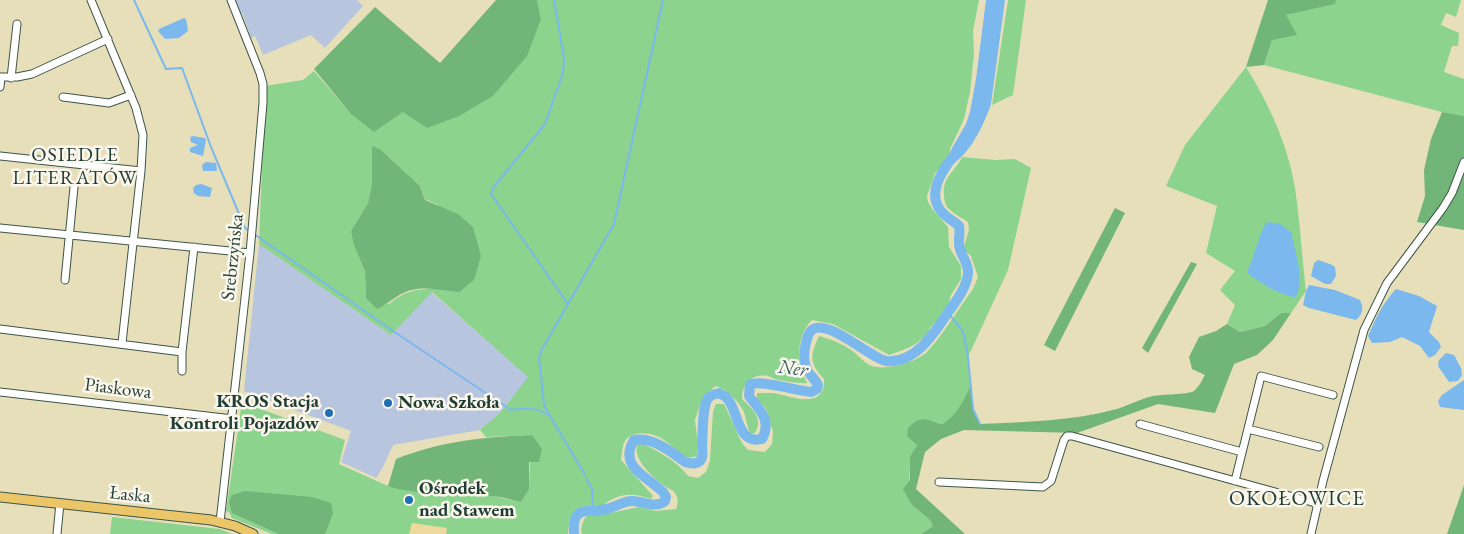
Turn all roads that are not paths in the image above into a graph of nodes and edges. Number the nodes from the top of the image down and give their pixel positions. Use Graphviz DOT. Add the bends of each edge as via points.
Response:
graph roads {
  1 [pos="91,0"];
  2 [pos="231,0"];
  3 [pos="17,24"];
  4 [pos="108,39"];
  5 [pos="1,77"];
  6 [pos="11,78"];
  7 [pos="0,88"];
  8 [pos="131,96"];
  9 [pos="63,97"];
  10 [pos="0,156"];
  11 [pos="1464,162"];
  12 [pos="141,171"];
  13 [pos="74,187"];
  14 [pos="0,228"];
  15 [pos="69,235"];
  16 [pos="133,242"];
  17 [pos="194,247"];
  18 [pos="250,253"];
  19 [pos="65,280"];
  20 [pos="0,329"];
  21 [pos="122,343"];
  22 [pos="182,352"];
  23 [pos="182,371"];
  24 [pos="0,392"];
  25 [pos="1333,396"];
  26 [pos="232,419"];
  27 [pos="1140,424"];
  28 [pos="1248,429"];
  29 [pos="1319,447"];
  30 [pos="1242,452"];
  31 [pos="1235,480"];
  32 [pos="939,482"];
  33 [pos="0,497"];
  34 [pos="60,503"];
  35 [pos="1319,504"];
  36 [pos="220,522"];
  37 [pos="57,534"];
  38 [pos="253,534"];
  39 [pos="1311,534"];
  1 -- 4 [label="street"];
  2 -- 18 [label="street, Srebrzyńska" via="263,84"];
  3 -- 6 [label="street"];
  4 -- 6 [label="street" via="32,74"];
  4 -- 8 [label="street"];
  5 -- 6 [label="street"];
  5 -- 7 [label="street"];
  8 -- 9 [label="street" via="109,102"];
  8 -- 12 [label="street" via="143,135"];
  10 -- 12 [label="street"];
  11 -- 35 [label="street" via="1452,193 1387,284 1364,330"];
  12 -- 16 [label="street"];
  13 -- 15 [label="street"];
  14 -- 15 [label="street"];
  15 -- 16 [label="street"];
  15 -- 19 [label="street"];
  16 -- 17 [label="street"];
  16 -- 21 [label="street"];
  17 -- 18 [label="street"];
  17 -- 22 [label="street"];
  18 -- 26 [label="street, Srebrzyńska"];
  20 -- 21 [label="street"];
  21 -- 22 [label="street"];
  22 -- 23 [label="street"];
  24 -- 26 [label="street, Piaskowa"];
  25 -- 28 [label="street" via="1261,376"];
  26 -- 36 [label="street, Srebrzyńska"];
  27 -- 30 [label="street"];
  28 -- 29 [label="street"];
  28 -- 30 [label="street"];
  30 -- 31 [label="street"];
  31 -- 32 [label="street" via="1067,436 1051,481 1043,487"];
  31 -- 35 [label="street"];
  33 -- 34 [label="main road, Łaska"];
  34 -- 36 [label="main road, Łaska"];
  34 -- 37 [label="street"];
  35 -- 39 [label="street"];
  36 -- 38 [label="main road, Łaska"];
}
